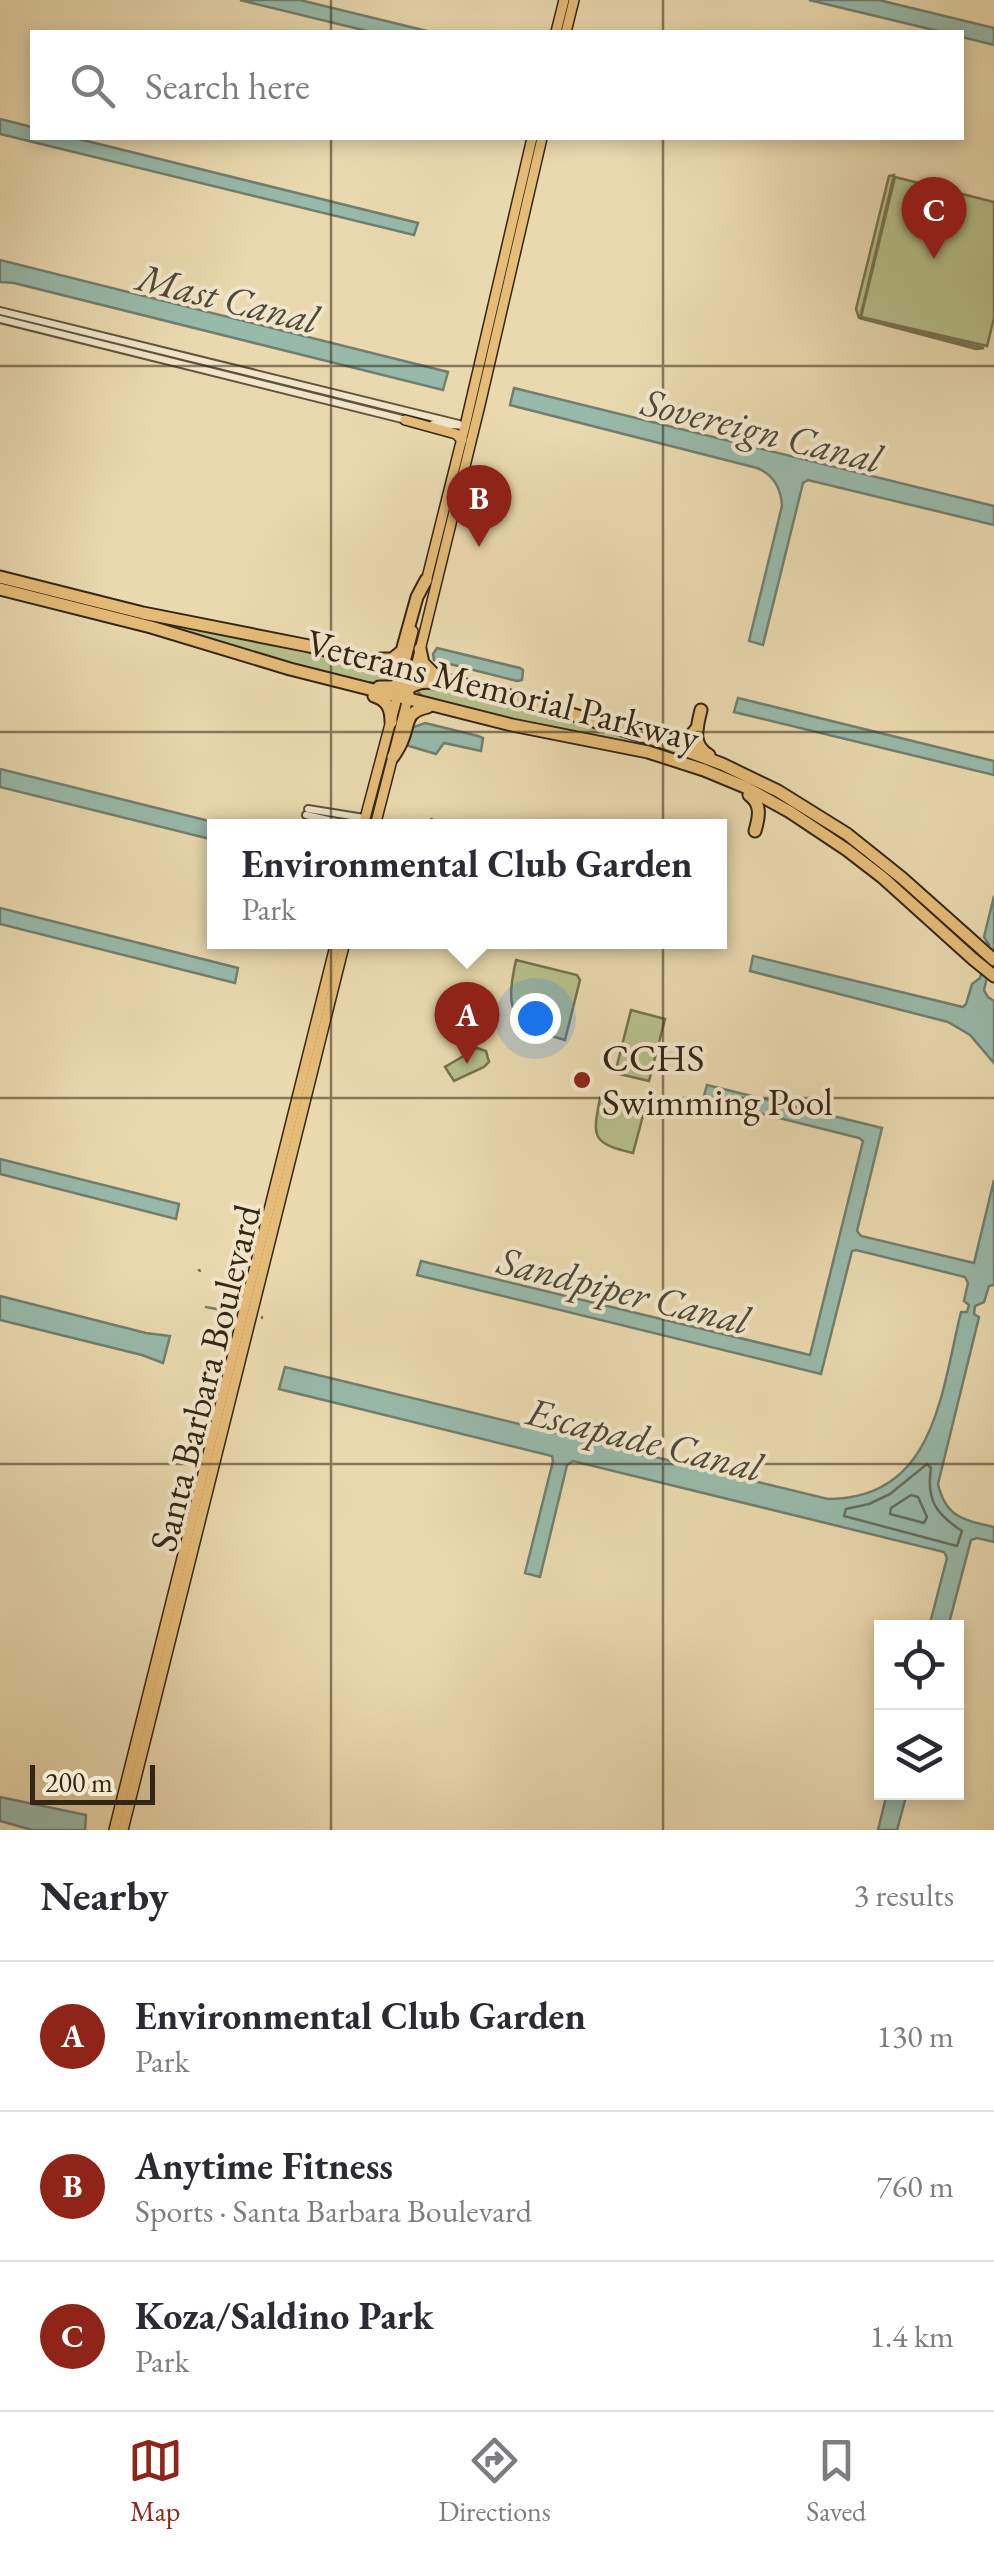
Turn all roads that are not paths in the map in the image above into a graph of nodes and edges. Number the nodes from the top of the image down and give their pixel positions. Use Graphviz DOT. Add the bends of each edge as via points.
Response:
graph roads {
  1 [pos="564,0"];
  2 [pos="574,0"];
  3 [pos="556,30"];
  4 [pos="566,30"];
  5 [pos="532,140"];
  6 [pos="542,140"];
  7 [pos="0,315"];
  8 [pos="406,420"];
  9 [pos="470,427"];
  10 [pos="462,440"];
  11 [pos="0,577"];
  12 [pos="426,580"];
  13 [pos="0,589"];
  14 [pos="288,642"];
  15 [pos="420,648"];
  16 [pos="290,669"];
  17 [pos="409,670"];
  18 [pos="404,691"];
  19 [pos="513,696"];
  20 [pos="540,704"];
  21 [pos="433,706"];
  22 [pos="701,710"];
  23 [pos="391,722"];
  24 [pos="697,728"];
  25 [pos="648,752"];
  26 [pos="393,757"];
  27 [pos="778,791"];
  28 [pos="331,819"];
  29 [pos="343,819"];
  30 [pos="369,819"];
  31 [pos="370,819"];
  32 [pos="882,877"];
  33 [pos="334,949"];
  34 [pos="344,949"];
  35 [pos="976,954"];
  36 [pos="993,970"];
  37 [pos="194,1513"];
  38 [pos="186,1581"];
  39 [pos="146,1701"];
  40 [pos="139,1769"];
  41 [pos="114,1830"];
  42 [pos="123,1830"];
  1 -- 3 [label="main road"];
  2 -- 4 [label="main road"];
  5 -- 9 [label="main road"];
  6 -- 9 [label="main road"];
  7 -- 8 [label="street"];
  7 -- 9 [label="street"];
  8 -- 9 [label="street"];
  8 -- 10 [label="main road"];
  9 -- 10 [label="main road"];
  9 -- 15 [label="main road"];
  10 -- 12 [label="main road"];
  11 -- 14 [label="highway, Veterans Memorial Parkway"];
  12 -- 14 [label="highway" via="394,658"];
  12 -- 17 [label="main road"];
  13 -- 16 [label="highway, Veterans Memorial Parkway"];
  14 -- 17 [label="highway, Veterans Memorial Parkway"];
  15 -- 17 [label="main road"];
  15 -- 19 [label="highway" via="432,672"];
  16 -- 18 [label="highway, Veterans Memorial Parkway"];
  16 -- 23 [label="highway" via="382,699"];
  17 -- 18 [label="highway"];
  17 -- 19 [label="highway, Veterans Memorial Parkway"];
  18 -- 19 [label="highway" via="428,682"];
  18 -- 21 [label="highway, Veterans Memorial Parkway"];
  18 -- 23 [label="main road"];
  18 -- 26 [label="main road"];
  19 -- 20 [label="highway, Veterans Memorial Parkway"];
  20 -- 24 [label="highway" via="672,742 691,738"];
  20 -- 27 [label="highway, Veterans Memorial Parkway" via="701,756"];
  21 -- 25 [label="highway, Veterans Memorial Parkway"];
  21 -- 26 [label="highway" via="412,713"];
  22 -- 24 [label="highway"];
  23 -- 30 [label="main road"];
  24 -- 27 [label="highway" via="704,753"];
  25 -- 32 [label="highway, Veterans Memorial Parkway" via="768,799"];
  25 -- 32 [label="highway" via="750,795 759,808 756,828 766,814 779,811"];
  26 -- 31 [label="main road"];
  27 -- 35 [label="highway, Veterans Memorial Parkway" via="862,845"];
  28 -- 29 [label="street" via="307,812"];
  32 -- 35 [label="highway, Veterans Memorial Parkway"];
  33 -- 37 [label="main road, Santa Barbara Boulevard"];
  34 -- 38 [label="main road, Santa Barbara Boulevard"];
  35 -- 36 [label="highway, Veterans Memorial Parkway"];
  37 -- 38 [label="main road"];
  37 -- 39 [label="main road, Santa Barbara Boulevard"];
  38 -- 40 [label="main road, Santa Barbara Boulevard"];
  39 -- 40 [label="main road"];
  39 -- 41 [label="main road, Santa Barbara Boulevard"];
  40 -- 42 [label="main road, Santa Barbara Boulevard"];
}
